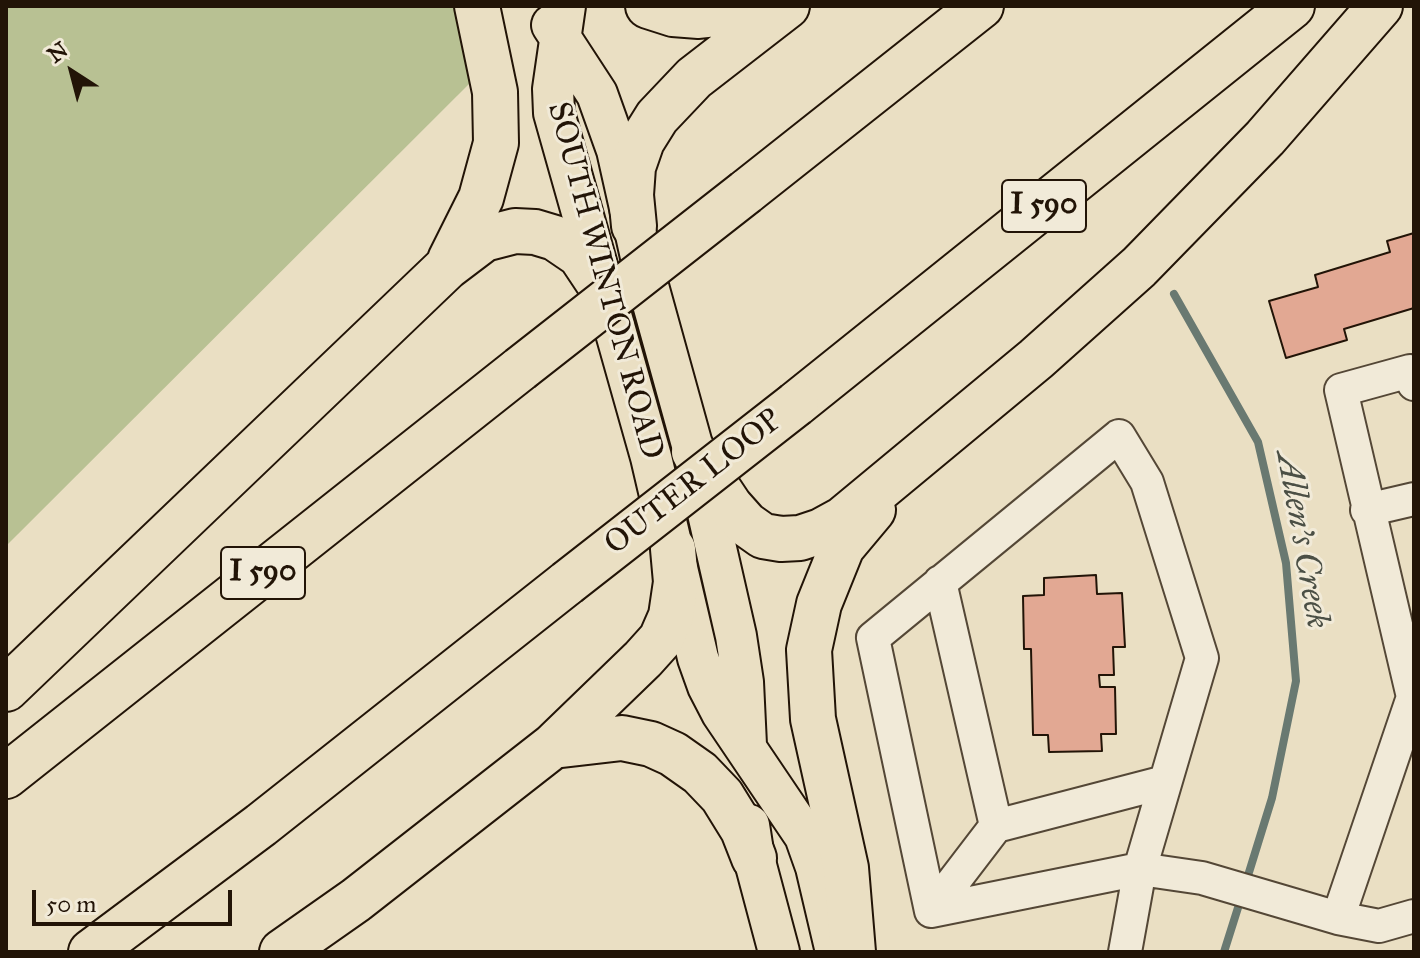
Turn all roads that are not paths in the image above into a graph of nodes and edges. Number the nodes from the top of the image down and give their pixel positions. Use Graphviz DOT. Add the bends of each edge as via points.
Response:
graph roads {
  1 [pos="477,6"];
  2 [pos="648,6"];
  3 [pos="751,6"];
  4 [pos="787,6"];
  5 [pos="981,6"];
  6 [pos="1292,6"];
  7 [pos="1380,6"];
  8 [pos="554,16"];
  9 [pos="634,226"];
  10 [pos="447,267"];
  11 [pos="604,291"];
  12 [pos="1414,384"];
  13 [pos="694,452"];
  14 [pos="919,456"];
  15 [pos="1414,499"];
  16 [pos="1367,510"];
  17 [pos="673,549"];
  18 [pos="940,582"];
  19 [pos="6,689"];
  20 [pos="1413,698"];
  21 [pos="553,746"];
  22 [pos="746,747"];
  23 [pos="6,776"];
  24 [pos="1165,782"];
  25 [pos="996,826"];
  26 [pos="754,858"];
  27 [pos="1140,869"];
  28 [pos="931,911"];
  29 [pos="1414,916"];
  30 [pos="1338,918"];
  31 [pos="91,952"];
  32 [pos="282,952"];
  33 [pos="779,952"];
  34 [pos="836,952"];
  35 [pos="853,952"];
  36 [pos="1125,952"];
  1 -- 10 [label="highway" via="494,79 496,143 481,198"];
  2 -- 3 [label="highway" via="699,16"];
  4 -- 9 [label="highway" via="694,78 657,117 633,167"];
  5 -- 23 [label="highway, I 590, bridge"];
  6 -- 31 [label="highway, OUTER LOOP / I 590, bridge" via="796,404 261,825"];
  7 -- 14 [label="highway" via="1181,227 1089,314"];
  8 -- 9 [label="main road, SOUTH WINTON ROAD" via="605,113"];
  8 -- 11 [label="main road, SOUTH WINTON ROAD" via="554,113"];
  9 -- 13 [label="main road, SOUTH WINTON ROAD"];
  10 -- 11 [label="highway" via="494,235 535,232 573,249"];
  10 -- 19 [label="highway"];
  11 -- 17 [label="main road, SOUTH WINTON ROAD"];
  12 -- 16 [label="lane" via="1410,371 1341,390"];
  13 -- 14 [label="highway" via="746,524 763,536 781,539 832,526"];
  13 -- 22 [label="main road, SOUTH WINTON ROAD" via="738,647"];
  14 -- 35 [label="highway" via="842,547 819,604 809,650 813,719 844,860"];
  15 -- 16 [label="lane"];
  16 -- 20 [label="lane"];
  17 -- 21 [label="highway" via="674,605 661,639"];
  17 -- 22 [label="main road, SOUTH WINTON ROAD" via="704,677"];
  18 -- 24 [label="lane" via="1119,436 1147,482 1202,658"];
  18 -- 25 [label="lane"];
  18 -- 28 [label="lane" via="873,638"];
  20 -- 30 [label="lane"];
  21 -- 26 [label="highway" via="622,738 676,756 722,796"];
  21 -- 32 [label="highway"];
  22 -- 26 [label="main road, SOUTH WINTON ROAD"];
  22 -- 34 [label="main road, SOUTH WINTON ROAD" via="808,844"];
  24 -- 25 [label="lane"];
  24 -- 27 [label="lane"];
  25 -- 28 [label="lane"];
  26 -- 33 [label="main road, SOUTH WINTON ROAD"];
  27 -- 28 [label="lane"];
  27 -- 30 [label="lane" via="1202,878"];
  27 -- 36 [label="lane"];
  29 -- 30 [label="lane" via="1379,926"];
}
